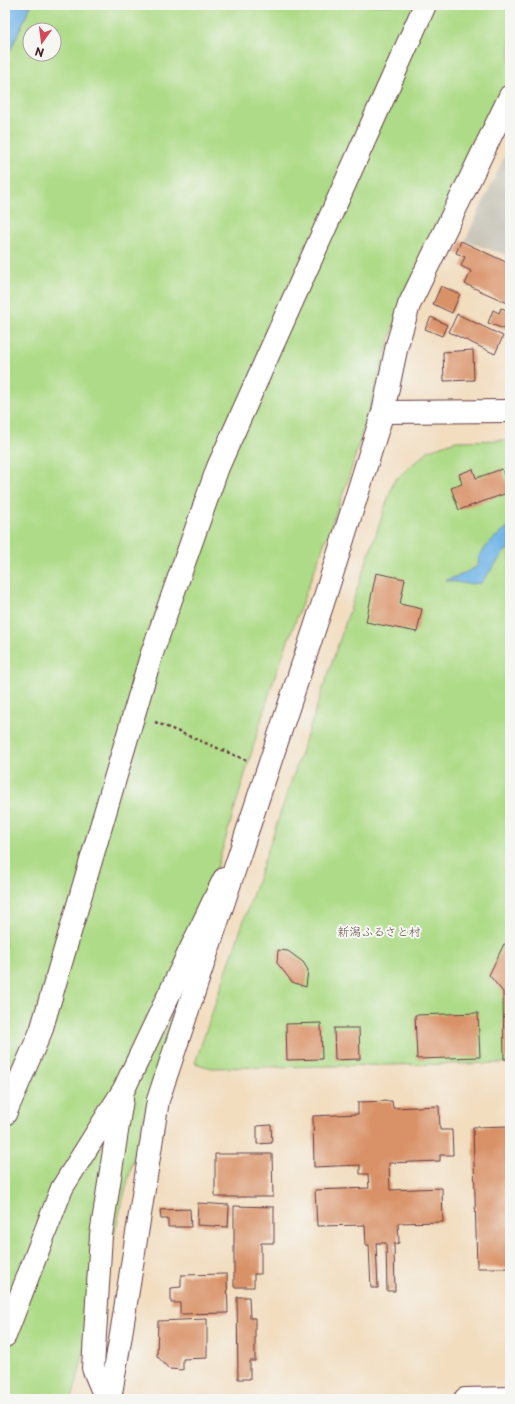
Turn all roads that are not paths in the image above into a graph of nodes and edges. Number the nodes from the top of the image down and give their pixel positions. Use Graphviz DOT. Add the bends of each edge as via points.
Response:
graph roads {
  1 [pos="425,5"];
  2 [pos="510,96"];
  3 [pos="510,411"];
  4 [pos="383,412"];
  5 [pos="238,858"];
  6 [pos="124,1090"];
  7 [pos="5,1114"];
  8 [pos="5,1336"];
  9 [pos="510,1398"];
  10 [pos="106,1399"];
  11 [pos="110,1399"];
  12 [pos="465,1399"];
  1 -- 7 [label="street" via="218,466 151,656 41,1031"];
  2 -- 4 [label="street" via="410,305 397,345"];
  3 -- 4 [label="street"];
  4 -- 5 [label="street"];
  5 -- 6 [label="street" via="228,871"];
  5 -- 11 [label="street" via="158,1100"];
  6 -- 8 [label="street" via="62,1188"];
  6 -- 10 [label="street" via="101,1235 93,1368"];
  9 -- 12 [label="street"];
}
